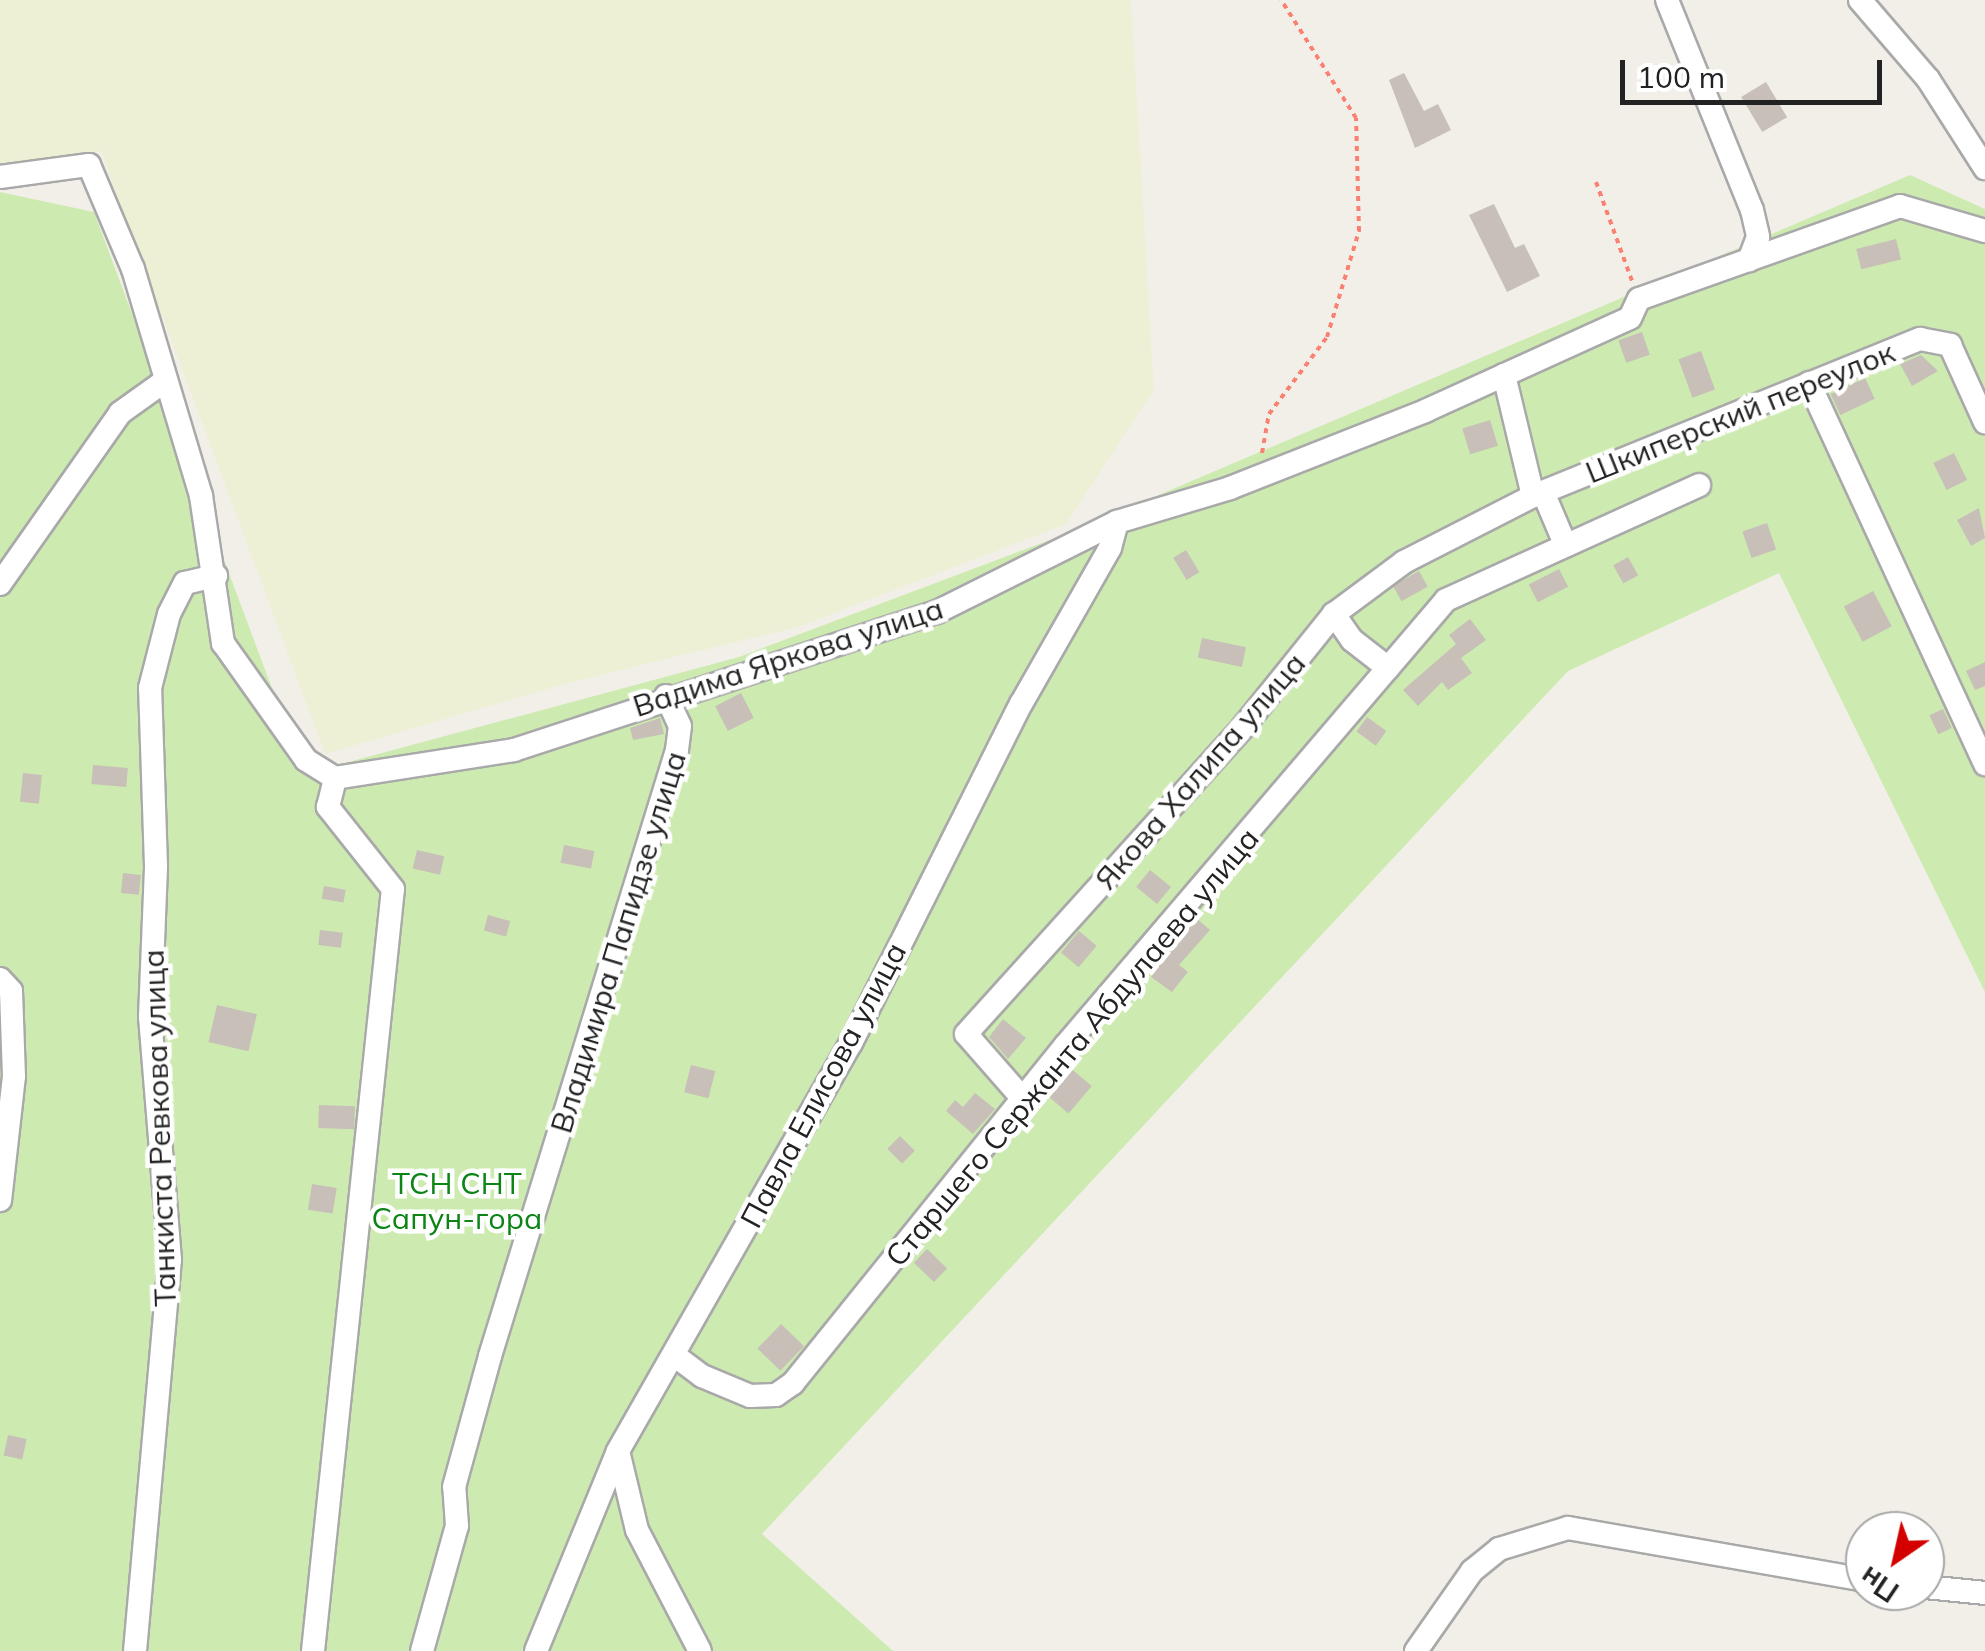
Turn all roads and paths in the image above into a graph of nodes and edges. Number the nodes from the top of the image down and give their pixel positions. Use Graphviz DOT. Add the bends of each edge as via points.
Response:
graph roads {
  1 [pos="1281,0"];
  2 [pos="1667,0"];
  3 [pos="1864,2"];
  4 [pos="1985,168"];
  5 [pos="0,177"];
  6 [pos="1596,182"];
  7 [pos="1985,231"];
  8 [pos="1749,260"];
  9 [pos="1639,299"];
  10 [pos="1504,375"];
  11 [pos="162,383"];
  12 [pos="1809,383"];
  13 [pos="1985,422"];
  14 [pos="1261,476"];
  15 [pos="1699,485"];
  16 [pos="1538,494"];
  17 [pos="1117,522"];
  18 [pos="1566,544"];
  19 [pos="216,576"];
  20 [pos="0,584"];
  21 [pos="1334,614"];
  22 [pos="1388,668"];
  23 [pos="666,696"];
  24 [pos="1985,764"];
  25 [pos="334,778"];
  26 [pos="0,979"];
  27 [pos="1024,1099"];
  28 [pos="0,1200"];
  29 [pos="674,1355"];
  30 [pos="618,1452"];
  31 [pos="1845,1576"];
  32 [pos="1945,1590"];
  33 [pos="1985,1594"];
  34 [pos="135,1651"];
  35 [pos="313,1651"];
  36 [pos="422,1651"];
  37 [pos="536,1651"];
  38 [pos="700,1651"];
  39 [pos="1416,1651"];
  1 -- 14 [label="path" via="1356,118 1360,231 1327,336 1268,414"];
  2 -- 8 [label="street" via="1752,210 1758,237"];
  3 -- 4 [label="street" via="1964,128"];
  5 -- 11 [label="street" via="89,165 134,270"];
  6 -- 9 [label="path"];
  7 -- 8 [label="street, Вадима Яркова улица" via="1900,206"];
  8 -- 9 [label="street, Вадима Яркова улица"];
  9 -- 10 [label="street, Вадима Яркова улица" via="1630,318"];
  10 -- 14 [label="street, Вадима Яркова улица"];
  10 -- 16 [label="street"];
  11 -- 19 [label="street" via="200,496"];
  11 -- 20 [label="street" via="120,413"];
  12 -- 13 [label="street, Шкиперский переулок" via="1920,338 1950,344"];
  12 -- 16 [label="street, Шкиперский переулок"];
  12 -- 24 [label="street"];
  14 -- 17 [label="street, Вадима Яркова улица"];
  15 -- 18 [label="street"];
  16 -- 18 [label="street"];
  16 -- 21 [label="street, Якова Халипа улица" via="1404,562"];
  17 -- 23 [label="street, Вадима Яркова улица" via="937,612"];
  17 -- 29 [label="street, Павла Елисова улица" via="1110,548 1021,704 850,1043"];
  18 -- 22 [label="street" via="1446,600"];
  19 -- 25 [label="street" via="223,643 306,760"];
  19 -- 34 [label="street, Танкиста Ревкова улица" via="186,583 169,614 150,688 156,866 150,1017 170,1260"];
  21 -- 22 [label="street" via="1352,640"];
  21 -- 27 [label="street, Якова Халипа улица" via="1242,727 966,1034"];
  22 -- 27 [label="street, Старшего Сержанта Абдулаева улица"];
  23 -- 25 [label="street, Вадима Яркова улица" via="514,750"];
  23 -- 36 [label="street, Владимира Папидзе улица" via="680,726 677,750 490,1356 454,1487 457,1526"];
  25 -- 35 [label="street" via="328,807 393,889"];
  26 -- 28 [label="street" via="11,991 14,1076"];
  27 -- 29 [label="street, Старшего Сержанта Абдулаева улица" via="793,1383 776,1395 750,1396 702,1376"];
  29 -- 30 [label="street, Павла Елисова улица"];
  30 -- 37 [label="street, Павла Елисова улица"];
  30 -- 38 [label="street" via="637,1530"];
  31 -- 39 [label="street" via="1568,1528 1486,1560 1438,1612"];
  32 -- 33 [label="street"];
}
